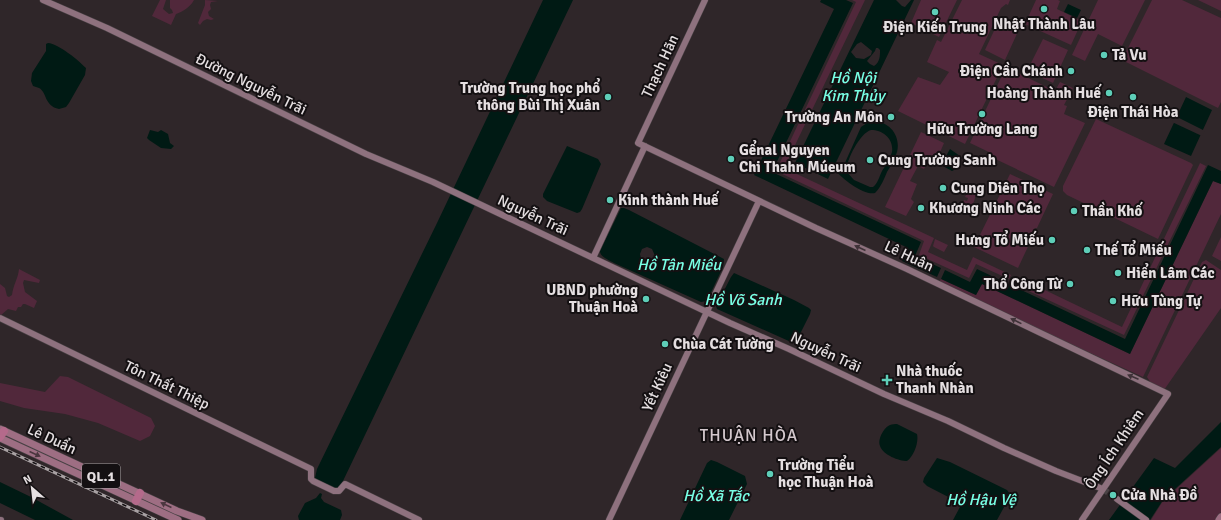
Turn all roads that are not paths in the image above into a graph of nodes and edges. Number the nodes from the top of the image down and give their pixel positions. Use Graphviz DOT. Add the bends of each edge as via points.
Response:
graph roads {
  1 [pos="42,0"];
  2 [pos="705,0"];
  3 [pos="638,143"];
  4 [pos="645,146"];
  5 [pos="759,201"];
  6 [pos="476,203"];
  7 [pos="593,258"];
  8 [pos="707,312"];
  9 [pos="0,318"];
  10 [pos="1168,394"];
  11 [pos="1,434"];
  12 [pos="1103,490"];
  13 [pos="138,497"];
  14 [pos="1117,499"];
  15 [pos="1221,517"];
  16 [pos="178,520"];
  17 [pos="202,520"];
  18 [pos="419,520"];
  19 [pos="609,520"];
  20 [pos="1082,520"];
  21 [pos="1146,520"];
  22 [pos="1219,520"];
  1 -- 6 [label="street, Đường Nguyễn Trãi" via="108,28 366,154"];
  2 -- 3 [label="street, Thạch Hãn"];
  3 -- 4 [label="street, Lê Huân"];
  4 -- 5 [label="street, Lê Huân"];
  4 -- 7 [label="street"];
  5 -- 8 [label="street, Yết Kiêu"];
  10 -- 5 [label="street, Lê Huân, one-way"];
  6 -- 7 [label="street, Nguyễn Trãi"];
  7 -- 8 [label="street, Nguyễn Trãi"];
  8 -- 12 [label="street, Nguyễn Trãi" via="1004,448"];
  8 -- 19 [label="street, Yết Kiêu"];
  9 -- 18 [label="street, Tôn Thất Thiệp" via="311,469 313,481 334,491 338,491 346,484"];
  10 -- 12 [label="street, Ông Ích Khiêm"];
  11 -- 13 [label="main road, Lê Duẩn / QL.1"];
  12 -- 20 [label="street, Ông Ích Khiêm"];
  13 -- 16 [label="main road, Lê Duẩn / QL.1"];
  17 -- 13 [label="main road, Lê Duẩn / QL.1, one-way"];
  14 -- 21 [label="street"];
  15 -- 22 [label="main road"];
}
